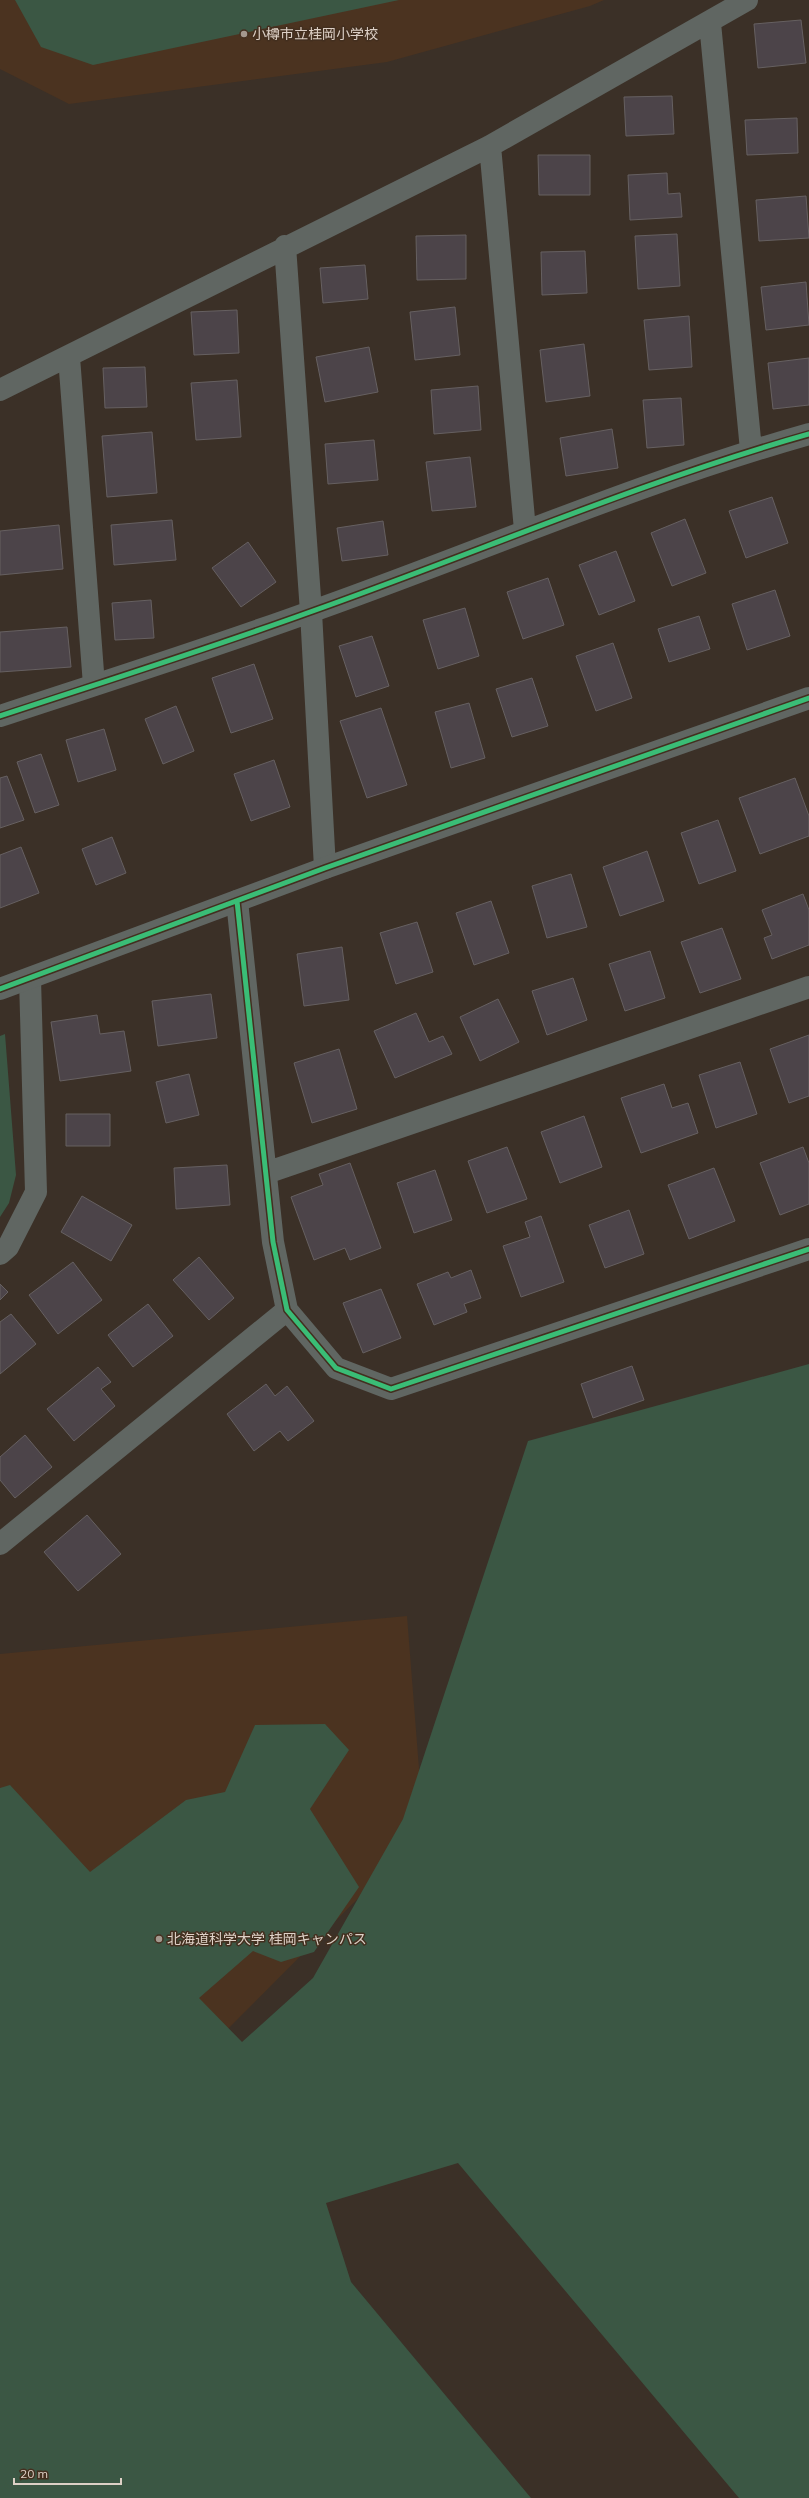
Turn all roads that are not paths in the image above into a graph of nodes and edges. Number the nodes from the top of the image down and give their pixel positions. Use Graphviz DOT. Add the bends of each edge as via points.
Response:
graph roads {
  1 [pos="747,0"];
  2 [pos="710,23"];
  3 [pos="490,146"];
  4 [pos="285,246"];
  5 [pos="69,357"];
  6 [pos="0,390"];
  7 [pos="809,434"];
  8 [pos="751,450"];
  9 [pos="524,530"];
  10 [pos="311,612"];
  11 [pos="94,685"];
  12 [pos="809,698"];
  13 [pos="0,716"];
  14 [pos="325,868"];
  15 [pos="237,901"];
  16 [pos="30,979"];
  17 [pos="809,987"];
  18 [pos="0,989"];
  19 [pos="266,1172"];
  20 [pos="809,1249"];
  21 [pos="0,1254"];
  22 [pos="287,1310"];
  23 [pos="0,1544"];
  1 -- 2 [label="street"];
  2 -- 3 [label="street"];
  2 -- 8 [label="street"];
  3 -- 4 [label="street"];
  3 -- 9 [label="street"];
  4 -- 5 [label="street"];
  4 -- 10 [label="street"];
  5 -- 6 [label="street"];
  5 -- 11 [label="street"];
  7 -- 8 [label="street"];
  8 -- 9 [label="street"];
  9 -- 10 [label="street"];
  10 -- 11 [label="street"];
  10 -- 14 [label="street"];
  11 -- 13 [label="street"];
  12 -- 14 [label="street"];
  14 -- 15 [label="street"];
  15 -- 16 [label="street"];
  15 -- 19 [label="street"];
  16 -- 18 [label="street"];
  16 -- 21 [label="street" via="36,1192 8,1247"];
  17 -- 19 [label="street"];
  19 -- 22 [label="street" via="273,1242"];
  20 -- 22 [label="street" via="391,1389 336,1368"];
  22 -- 23 [label="street"];
}
